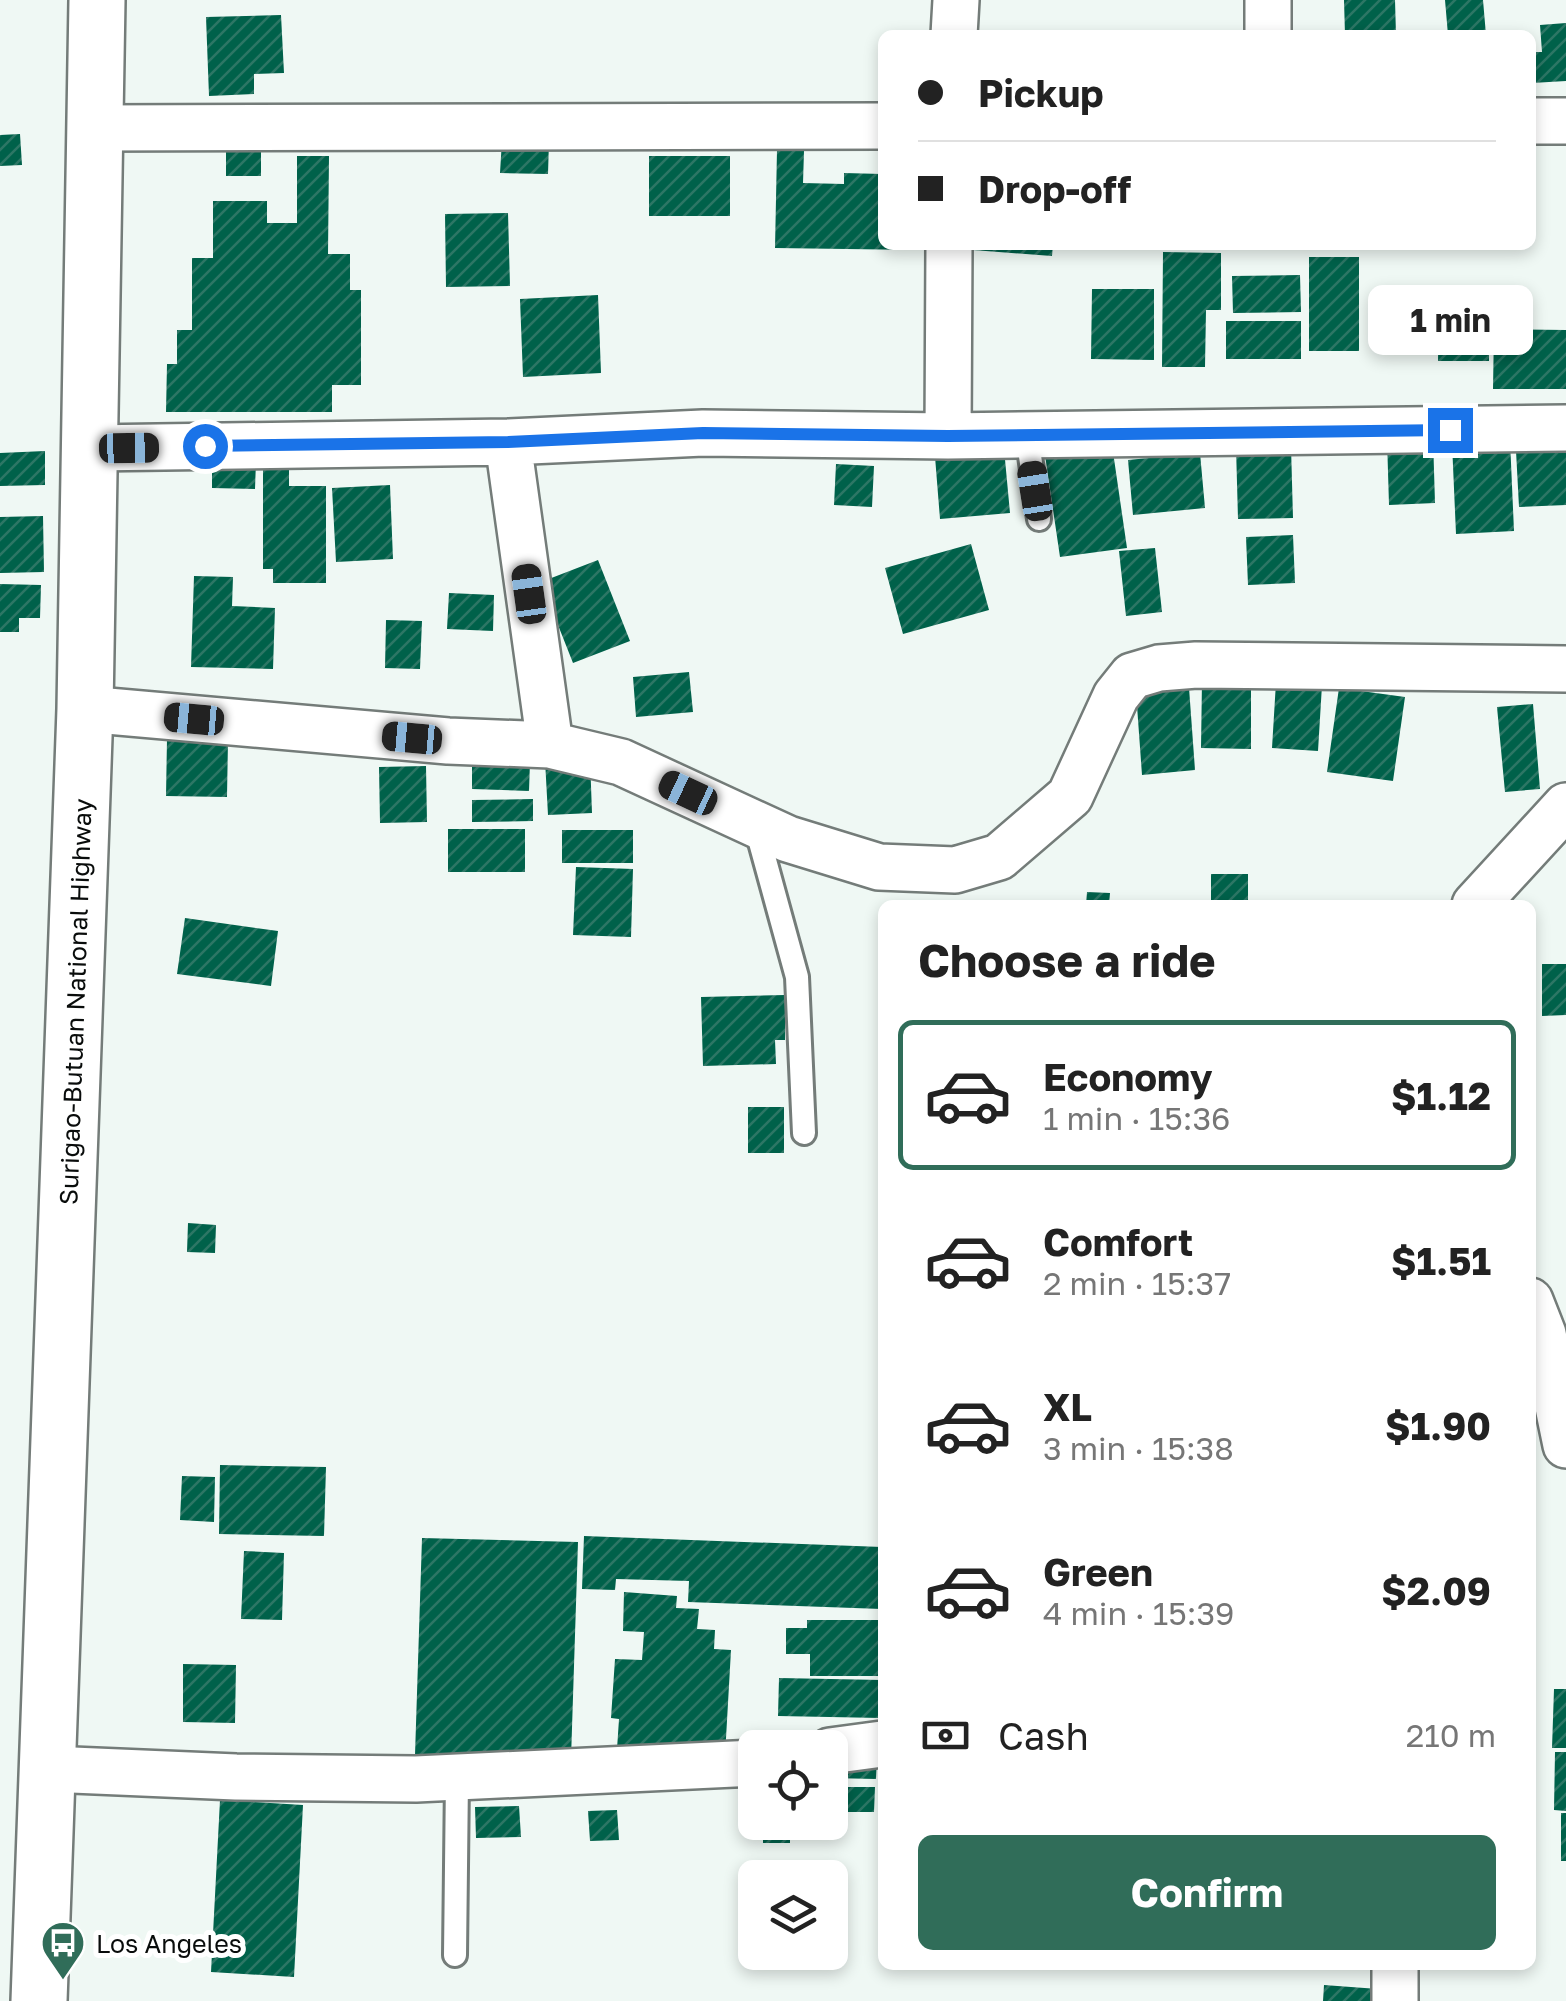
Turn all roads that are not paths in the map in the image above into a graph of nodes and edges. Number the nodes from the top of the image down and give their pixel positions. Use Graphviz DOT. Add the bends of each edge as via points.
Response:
graph roads {
  1 [pos="96,0"];
  2 [pos="956,0"];
  3 [pos="1268,0"];
  4 [pos="954,30"];
  5 [pos="1268,30"];
  6 [pos="1536,121"];
  7 [pos="1566,121"];
  8 [pos="878,126"];
  9 [pos="96,128"];
  10 [pos="949,250"];
  11 [pos="1566,428"];
  12 [pos="948,436"];
  13 [pos="1027,436"];
  14 [pos="508,442"];
  15 [pos="92,448"];
  16 [pos="1040,519"];
  17 [pos="1566,669"];
  18 [pos="86,710"];
  19 [pos="550,745"];
  20 [pos="1566,806"];
  21 [pos="755,824"];
  22 [pos="1480,900"];
  23 [pos="804,1134"];
  24 [pos="1536,1316"];
  25 [pos="1566,1445"];
  26 [pos="878,1745"];
  27 [pos="848,1749"];
  28 [pos="738,1763"];
  29 [pos="49,1769"];
  30 [pos="457,1778"];
  31 [pos="455,1955"];
  32 [pos="1395,1970"];
  33 [pos="38,2001"];
  34 [pos="1396,2001"];
  1 -- 9 [label="highway, Surigao-Butuan National Highway"];
  2 -- 4 [label="street"];
  3 -- 5 [label="street"];
  6 -- 7 [label="street"];
  8 -- 9 [label="street"];
  9 -- 15 [label="highway, Surigao-Butuan National Highway"];
  10 -- 12 [label="street"];
  11 -- 13 [label="street"];
  12 -- 13 [label="street"];
  12 -- 14 [label="street" via="691,433"];
  13 -- 16 [label="lane"];
  14 -- 15 [label="street"];
  14 -- 19 [label="street"];
  15 -- 18 [label="highway, Surigao-Butuan National Highway"];
  17 -- 21 [label="street" via="1196,664 1132,676 1116,696 1070,796 999,858 955,870 878,867"];
  18 -- 19 [label="street"];
  18 -- 29 [label="highway, Surigao-Butuan National Highway"];
  19 -- 21 [label="street" via="620,762"];
  20 -- 22 [label="street"];
  21 -- 23 [label="lane" via="797,977"];
  24 -- 25 [label="street"];
  26 -- 27 [label="street"];
  28 -- 30 [label="street"];
  29 -- 30 [label="street"];
  29 -- 33 [label="highway, Surigao-Butuan National Highway"];
  30 -- 31 [label="lane"];
  32 -- 34 [label="street"];
}
